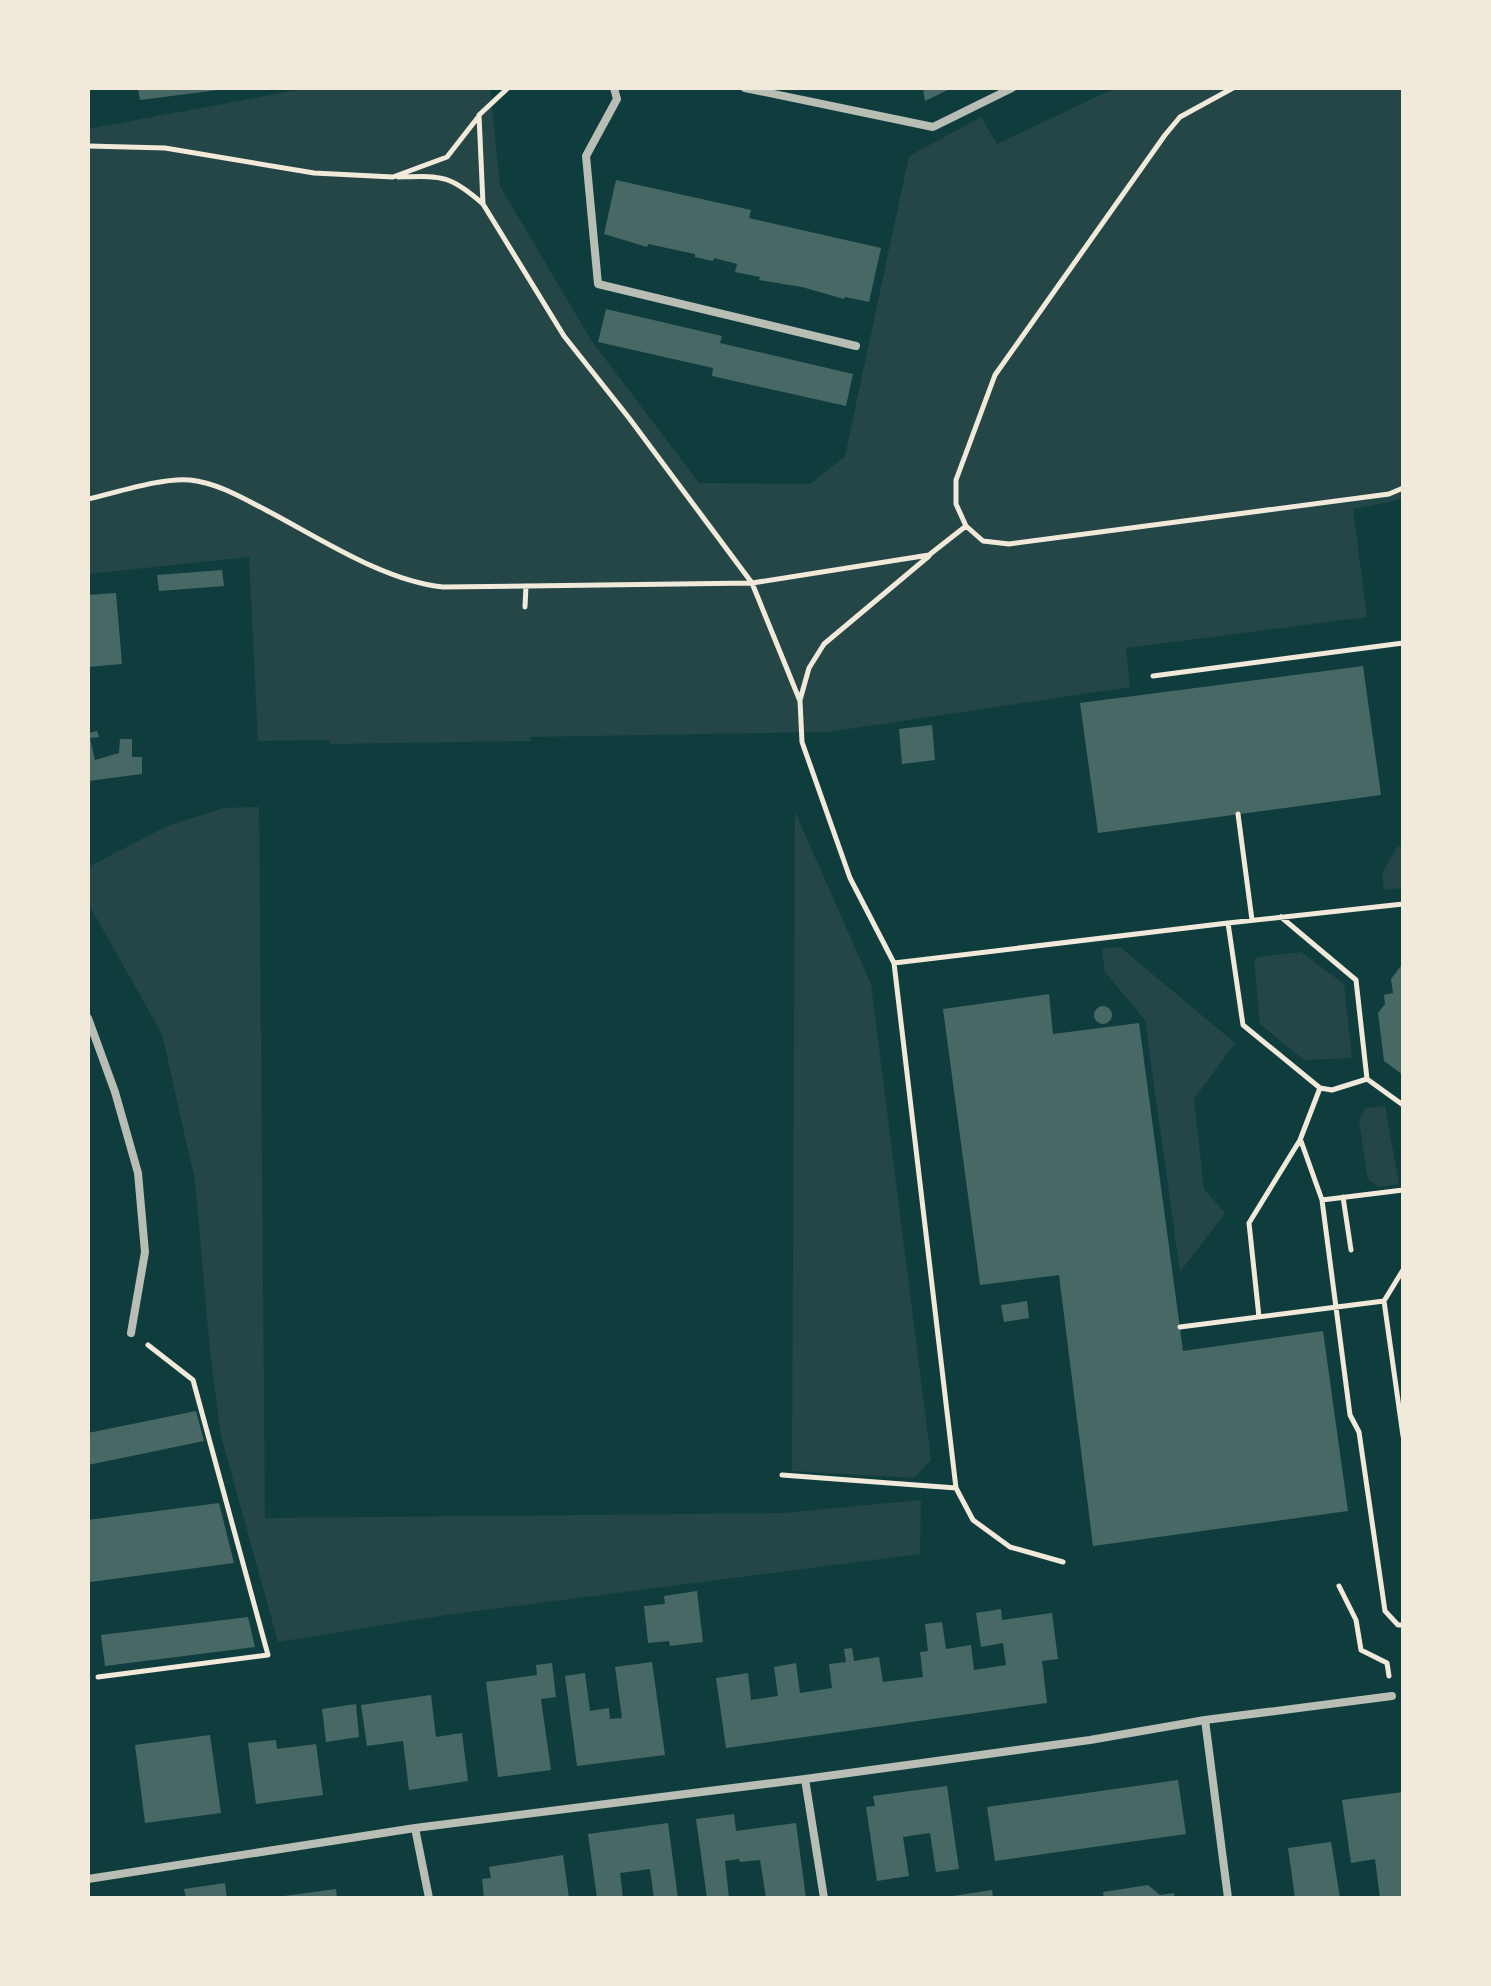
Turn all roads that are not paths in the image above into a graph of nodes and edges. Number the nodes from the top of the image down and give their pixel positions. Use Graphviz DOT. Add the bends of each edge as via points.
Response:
graph roads {
  1 [pos="614,88"];
  2 [pos="745,88"];
  3 [pos="1012,88"];
  4 [pos="856,346"];
  5 [pos="88,1018"];
  6 [pos="131,1333"];
  7 [pos="1392,1696"];
  8 [pos="1205,1720"];
  9 [pos="805,1779"];
  10 [pos="415,1828"];
  11 [pos="88,1879"];
  12 [pos="429,1898"];
  13 [pos="824,1898"];
  14 [pos="1228,1898"];
  1 -- 4 [label="street" via="617,99 586,156 598,284"];
  2 -- 3 [label="street" via="933,127"];
  5 -- 6 [label="street" via="138,1173 145,1252"];
  7 -- 8 [label="street"];
  8 -- 9 [label="street"];
  8 -- 14 [label="street"];
  9 -- 10 [label="street"];
  9 -- 13 [label="street"];
  10 -- 11 [label="street"];
  10 -- 12 [label="street"];
}
